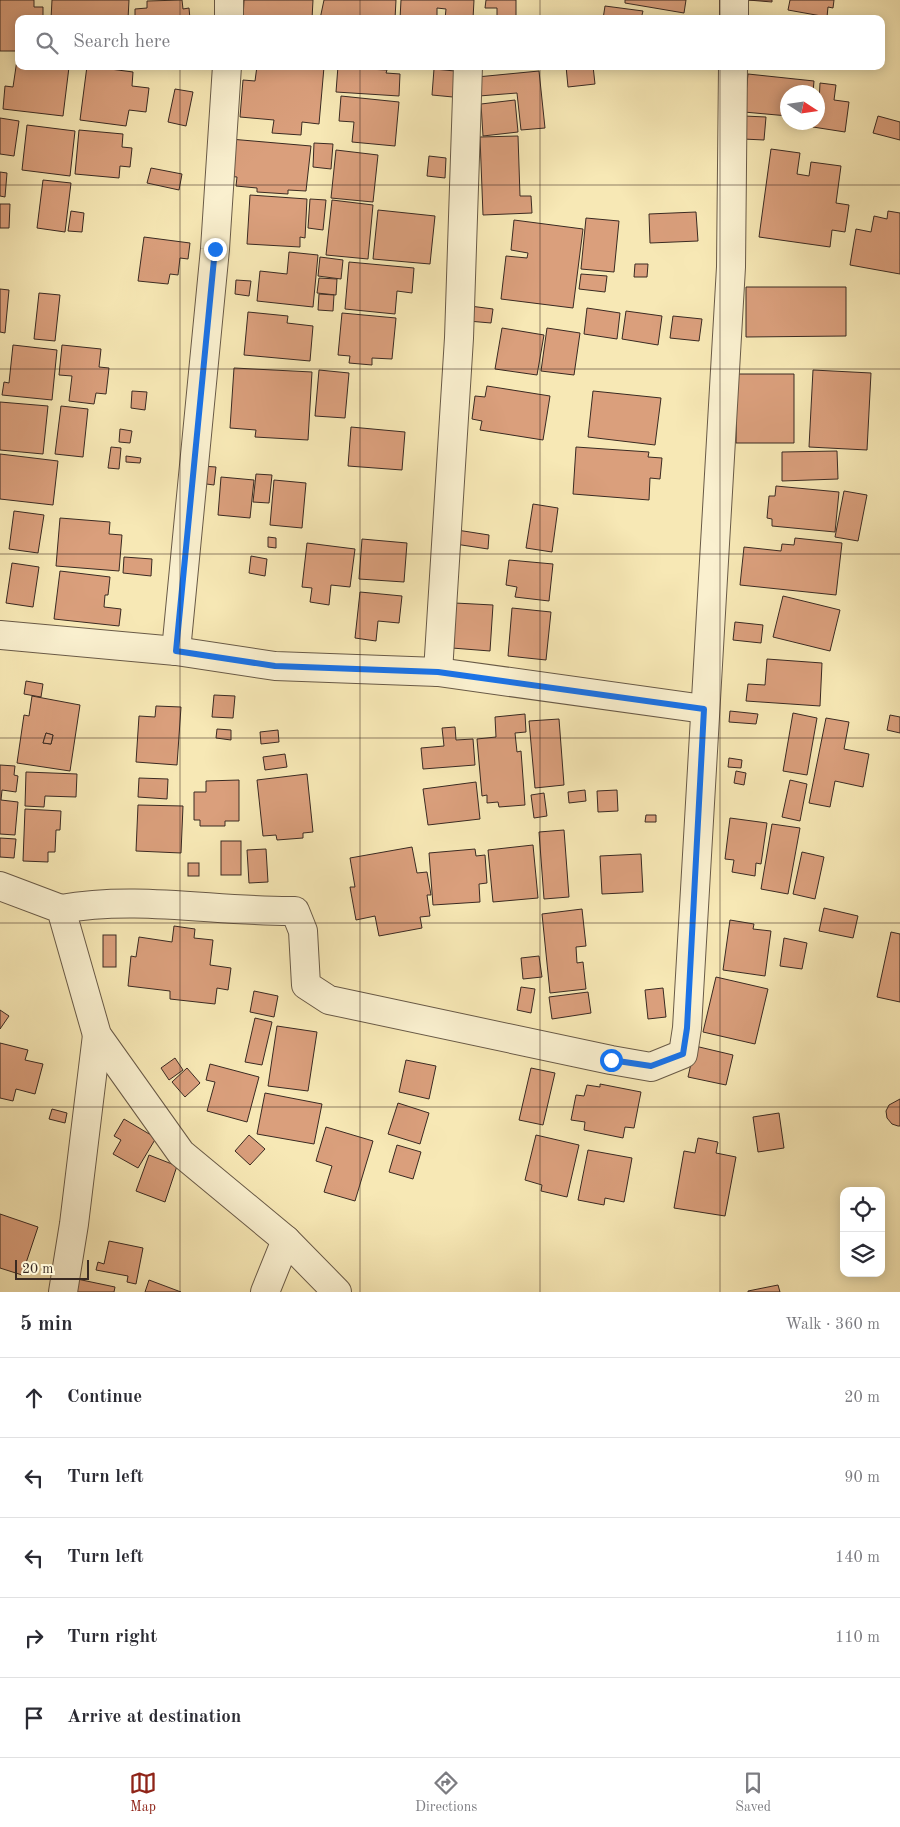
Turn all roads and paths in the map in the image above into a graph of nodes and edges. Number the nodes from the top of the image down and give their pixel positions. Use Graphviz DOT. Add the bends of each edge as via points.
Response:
graph roads {
  1 [pos="229,0"];
  2 [pos="734,0"];
  3 [pos="229,15"];
  4 [pos="734,15"];
  5 [pos="228,70"];
  6 [pos="468,70"];
  7 [pos="733,70"];
  8 [pos="0,635"];
  9 [pos="176,651"];
  10 [pos="438,672"];
  11 [pos="704,709"];
  12 [pos="0,886"];
  13 [pos="61,909"];
  14 [pos="96,1035"];
  15 [pos="286,1240"];
  16 [pos="62,1292"];
  17 [pos="265,1292"];
  18 [pos="337,1292"];
  1 -- 3 [label="street"];
  2 -- 4 [label="street"];
  5 -- 9 [label="street" via="215,249"];
  6 -- 10 [label="street" via="459,338"];
  7 -- 11 [label="street" via="731,268"];
  8 -- 9 [label="street"];
  9 -- 10 [label="street" via="275,666"];
  10 -- 11 [label="street"];
  11 -- 13 [label="street" via="687,1028 683,1054 651,1066 546,1048 329,1000 306,985 303,931 295,911 254,912 215,907 93,903"];
  12 -- 13 [label="street"];
  13 -- 14 [label="street"];
  14 -- 15 [label="street" via="181,1153"];
  14 -- 16 [label="street" via="74,1224"];
  15 -- 17 [label="street"];
  15 -- 18 [label="street"];
}
